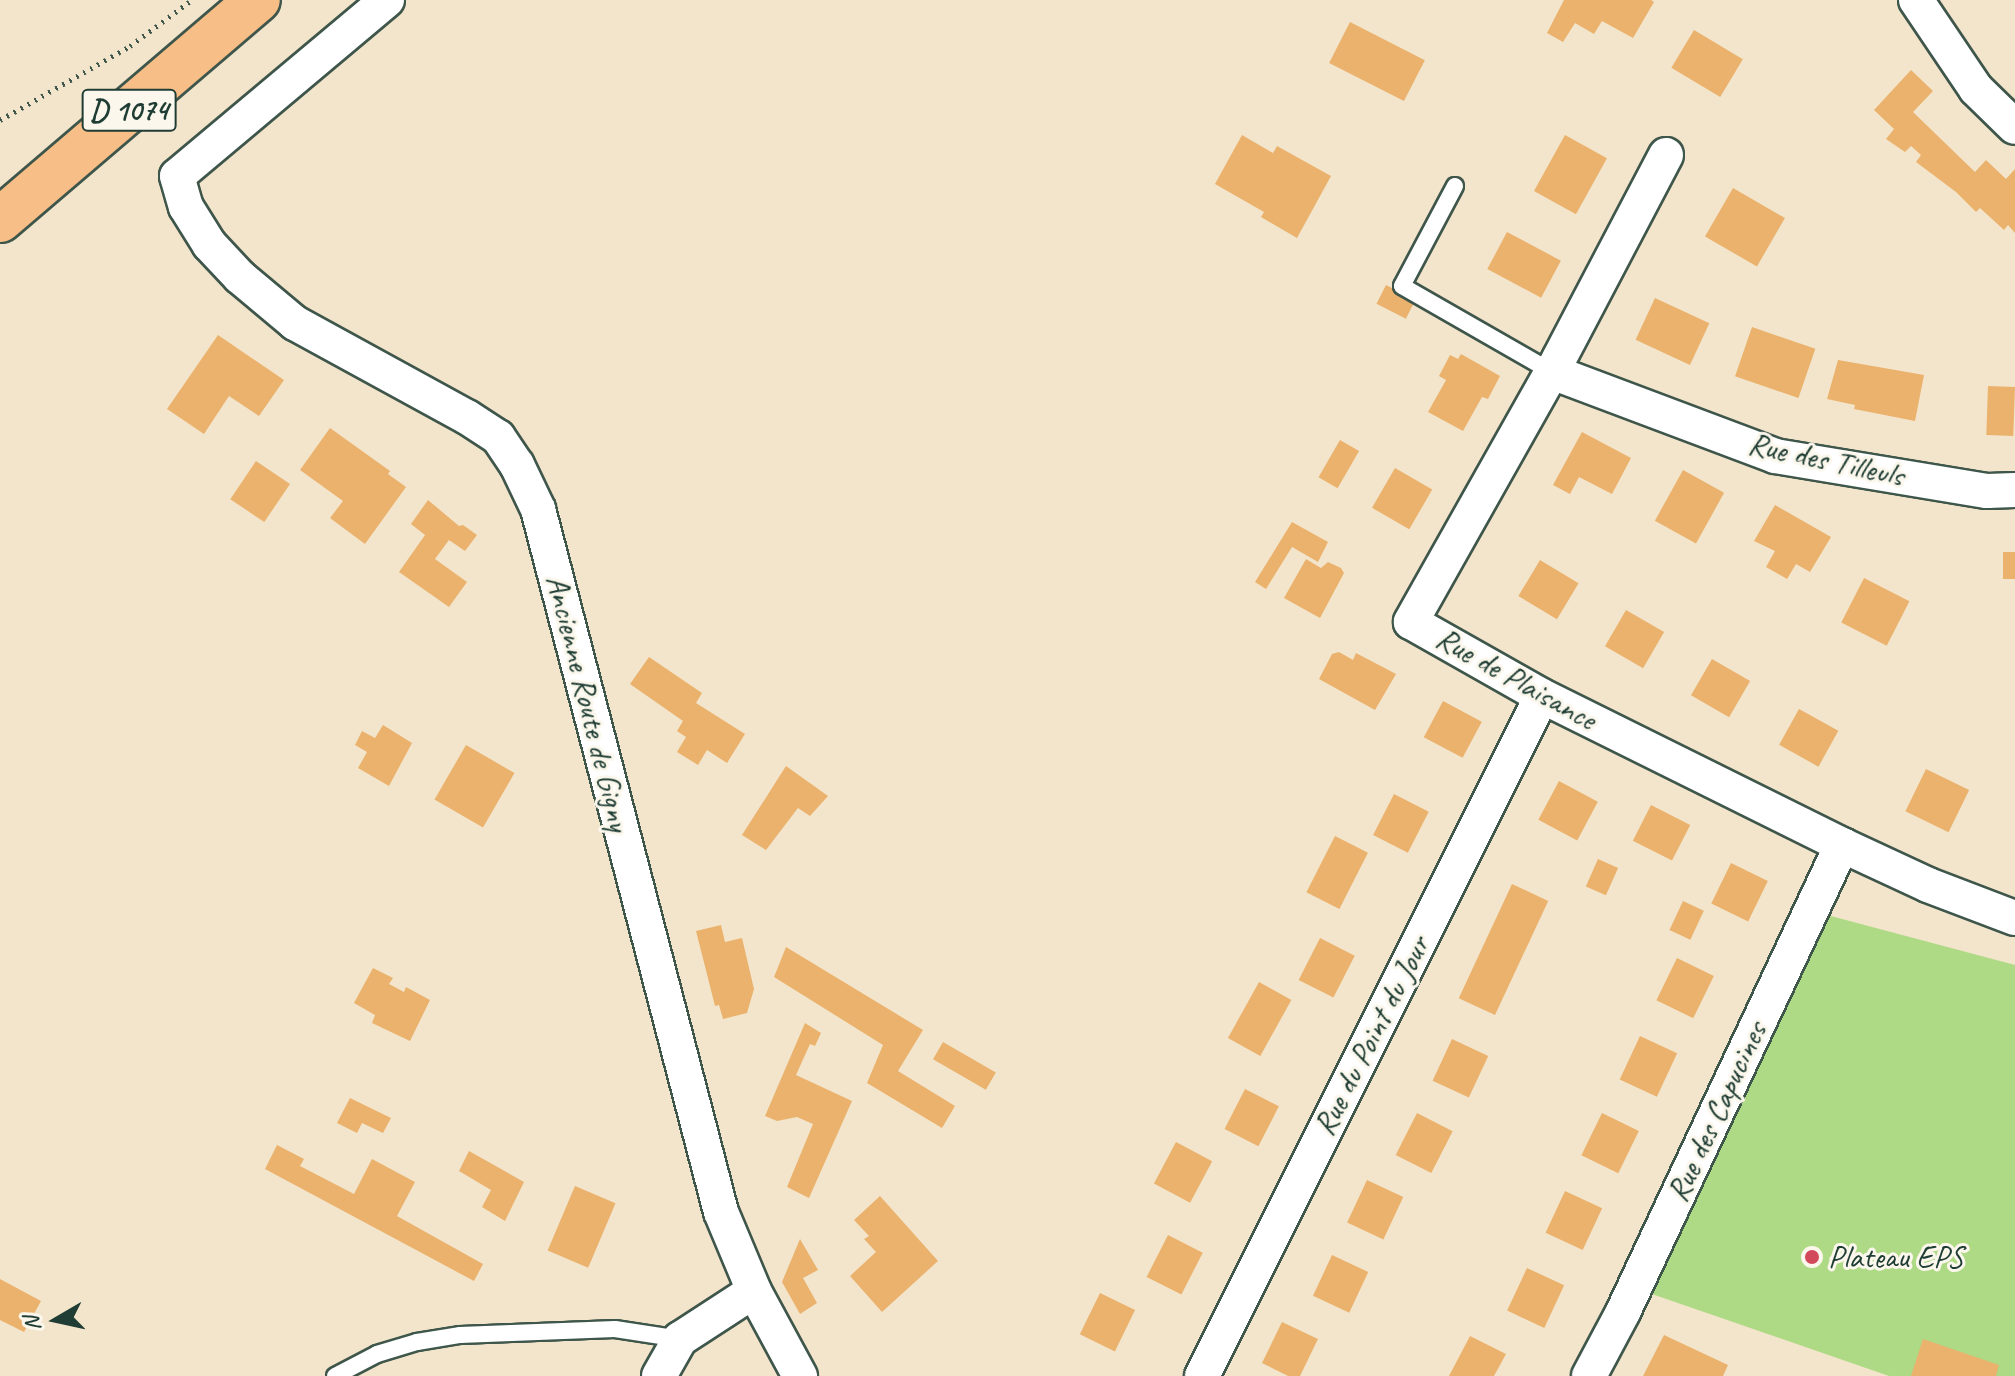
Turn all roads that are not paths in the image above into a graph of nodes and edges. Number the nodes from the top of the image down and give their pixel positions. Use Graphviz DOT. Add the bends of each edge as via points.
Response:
graph roads {
  1 [pos="258,0"];
  2 [pos="387,0"];
  3 [pos="1916,0"];
  4 [pos="2015,127"];
  5 [pos="1666,155"];
  6 [pos="1455,186"];
  7 [pos="0,220"];
  8 [pos="1552,372"];
  9 [pos="2015,490"];
  10 [pos="1542,696"];
  11 [pos="1842,845"];
  12 [pos="2015,918"];
  13 [pos="754,1291"];
  14 [pos="680,1339"];
  15 [pos="335,1376"];
  16 [pos="659,1376"];
  17 [pos="800,1376"];
  18 [pos="1202,1376"];
  19 [pos="1589,1376"];
  1 -- 7 [label="main road, D 1074"];
  2 -- 13 [label="street, Ancienne Route de Gigny" via="177,176 186,207 209,244 240,277 295,323 498,437 517,465 538,509 721,1212"];
  3 -- 4 [label="street" via="1976,89"];
  5 -- 8 [label="street, Rue de Plaisance"];
  6 -- 8 [label="lane" via="1402,286"];
  8 -- 9 [label="street, Rue des Tilleuls" via="1775,456 1987,491"];
  8 -- 10 [label="street, Rue de Plaisance" via="1411,622"];
  10 -- 11 [label="street, Rue de Plaisance"];
  10 -- 18 [label="street, Rue du Point du Jour"];
  11 -- 12 [label="street, Rue de Plaisance"];
  11 -- 19 [label="street, Rue des Capucines"];
  13 -- 14 [label="street"];
  13 -- 17 [label="street, Ancienne Route de Gigny"];
  14 -- 15 [label="lane" via="615,1329 460,1335 377,1354"];
  14 -- 16 [label="street"];
}
